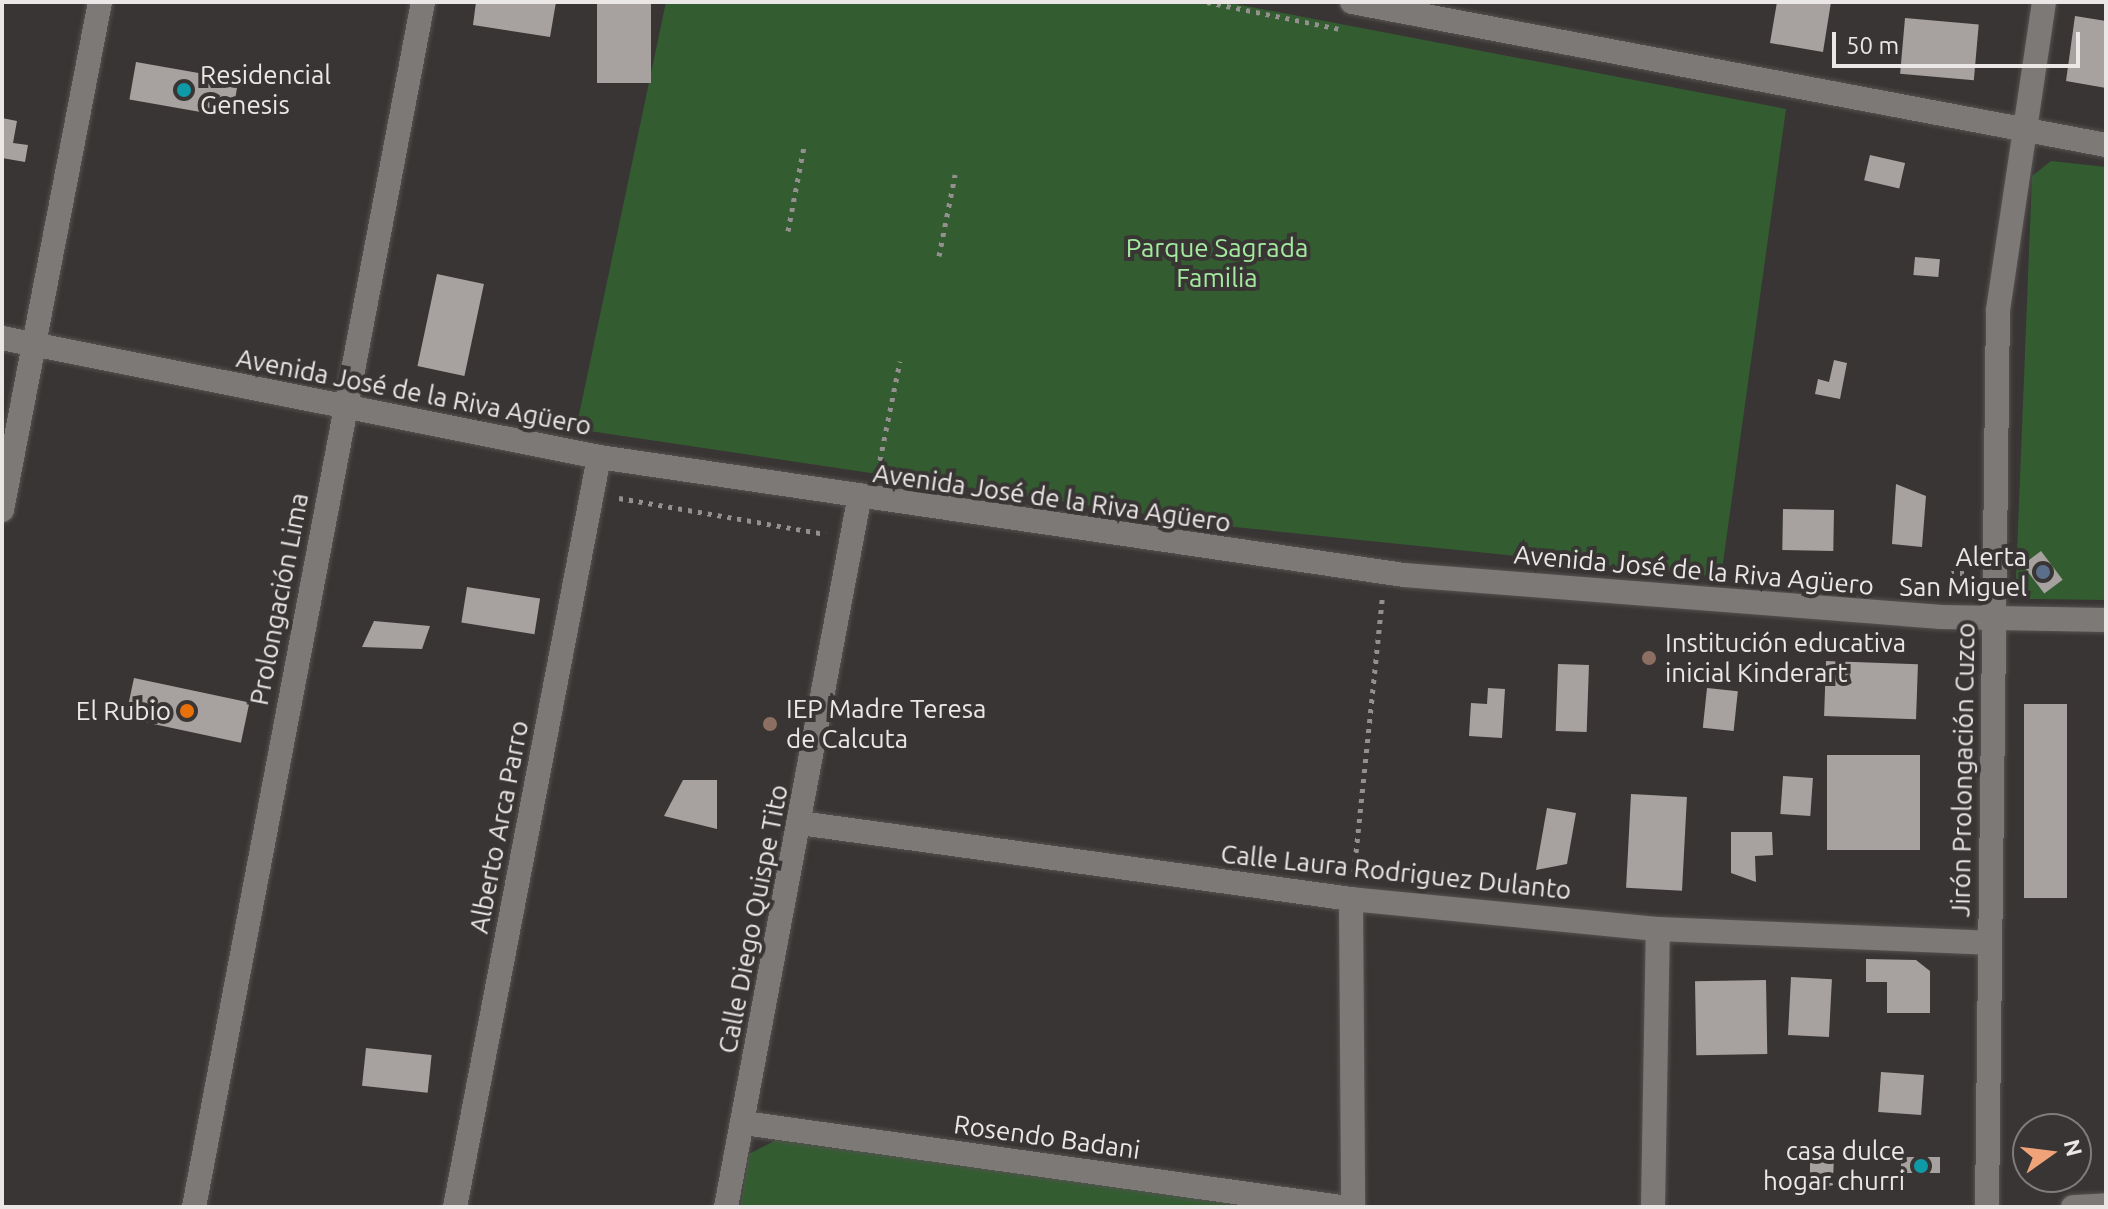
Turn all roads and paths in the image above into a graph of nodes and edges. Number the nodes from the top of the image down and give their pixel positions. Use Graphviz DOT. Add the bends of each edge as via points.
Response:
graph roads {
  1 [pos="100,2"];
  2 [pos="423,2"];
  3 [pos="1352,2"];
  4 [pos="2044,2"];
  5 [pos="2020,128"];
  6 [pos="2106,145"];
  7 [pos="804,146"];
  8 [pos="955,175"];
  9 [pos="788,231"];
  10 [pos="939,256"];
  11 [pos="2,338"];
  12 [pos="35,345"];
  13 [pos="900,361"];
  14 [pos="344,406"];
  15 [pos="599,457"];
  16 [pos="877,471"];
  17 [pos="617,498"];
  18 [pos="859,500"];
  19 [pos="2,510"];
  20 [pos="828,535"];
  21 [pos="1950,573"];
  22 [pos="1968,573"];
  23 [pos="1383,594"];
  24 [pos="1993,620"];
  25 [pos="2106,620"];
  26 [pos="800,823"];
  27 [pos="1351,899"];
  28 [pos="1658,929"];
  29 [pos="1989,943"];
  30 [pos="744,1123"];
  31 [pos="2106,1205"];
  32 [pos="194,1207"];
  33 [pos="455,1207"];
  34 [pos="726,1207"];
  35 [pos="1341,1207"];
  36 [pos="1353,1207"];
  37 [pos="1653,1207"];
  38 [pos="1987,1207"];
  39 [pos="2073,1207"];
  1 -- 12 [label="street"];
  2 -- 14 [label="street, Prolongación Lima"];
  3 -- 5 [label="street"];
  4 -- 5 [label="street, Jirón Prolongación Cuzco"];
  5 -- 6 [label="street"];
  5 -- 24 [label="street, Jirón Prolongación Cuzco" via="1998,310"];
  7 -- 9 [label="path"];
  8 -- 10 [label="path"];
  11 -- 12 [label="street, Avenida José de la Riva Agüero"];
  12 -- 14 [label="street, Avenida José de la Riva Agüero"];
  12 -- 19 [label="street"];
  13 -- 16 [label="path"];
  14 -- 15 [label="street, Avenida José de la Riva Agüero"];
  14 -- 32 [label="street, Prolongación Lima"];
  15 -- 18 [label="street, Avenida José de la Riva Agüero"];
  15 -- 33 [label="street, Alberto Arca Parro"];
  17 -- 20 [label="path"];
  18 -- 24 [label="street, Avenida José de la Riva Agüero" via="1404,575"];
  18 -- 26 [label="street, Calle Diego Quispe Tito"];
  21 -- 22 [label="path"];
  23 -- 27 [label="path"];
  24 -- 25 [label="street, Avenida José de la Riva Agüero"];
  24 -- 29 [label="street, Jirón Prolongación Cuzco"];
  26 -- 27 [label="street, Calle Laura Rodriguez Dulanto"];
  26 -- 30 [label="street, Calle Diego Quispe Tito"];
  27 -- 28 [label="street, Calle Laura Rodriguez Dulanto"];
  27 -- 36 [label="street"];
  28 -- 29 [label="street, Calle Laura Rodriguez Dulanto"];
  28 -- 37 [label="street"];
  29 -- 38 [label="street, Jirón Prolongación Cuzco"];
  30 -- 34 [label="street, Calle Diego Quispe Tito"];
  30 -- 35 [label="street, Rosendo Badani"];
  31 -- 39 [label="street"];
}
